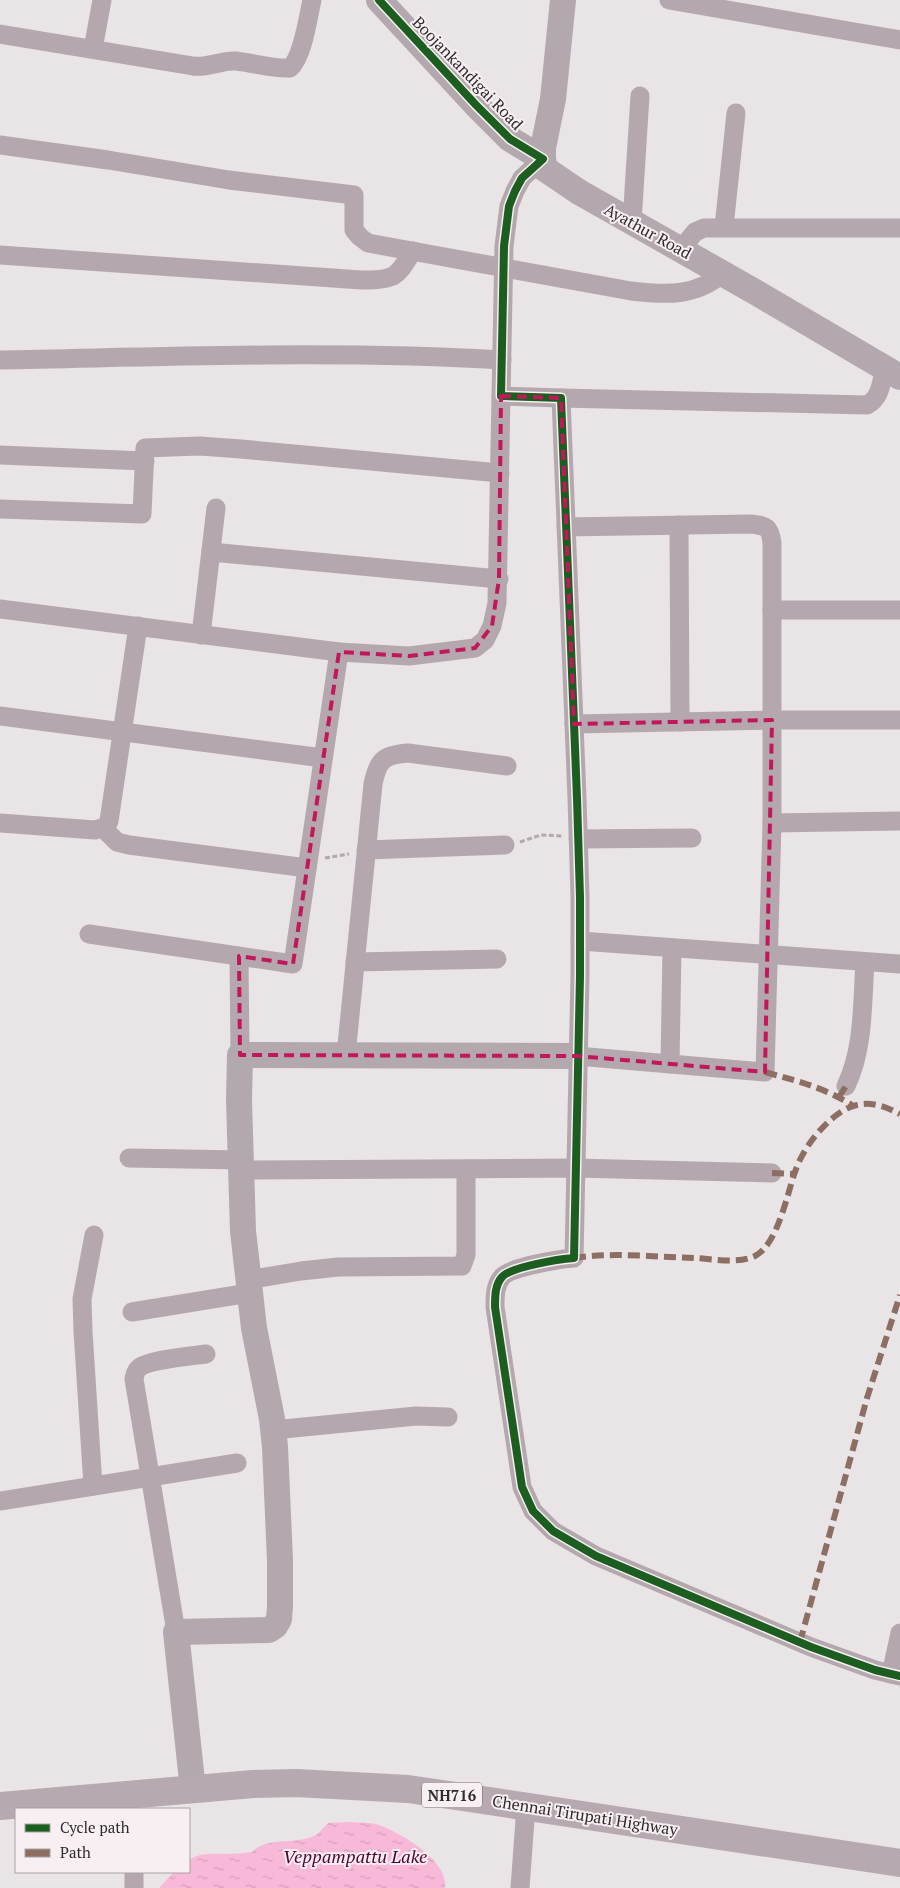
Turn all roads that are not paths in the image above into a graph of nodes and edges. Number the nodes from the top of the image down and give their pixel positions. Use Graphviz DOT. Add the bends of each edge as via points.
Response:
graph roads {
  1 [pos="102,0"];
  2 [pos="312,0"];
  3 [pos="379,0"];
  4 [pos="563,0"];
  5 [pos="674,0"];
  6 [pos="0,34"];
  7 [pos="900,40"];
  8 [pos="93,49"];
  9 [pos="640,96"];
  10 [pos="736,113"];
  11 [pos="0,144"];
  12 [pos="542,159"];
  13 [pos="632,222"];
  14 [pos="724,227"];
  15 [pos="900,228"];
  16 [pos="681,249"];
  17 [pos="413,251"];
  18 [pos="0,255"];
  19 [pos="503,267"];
  20 [pos="723,274"];
  21 [pos="0,360"];
  22 [pos="502,360"];
  23 [pos="892,372"];
  24 [pos="501,396"];
  25 [pos="560,398"];
  26 [pos="0,456"];
  27 [pos="145,461"];
  28 [pos="500,473"];
  29 [pos="216,508"];
  30 [pos="0,509"];
  31 [pos="679,525"];
  32 [pos="566,527"];
  33 [pos="211,552"];
  34 [pos="499,579"];
  35 [pos="0,608"];
  36 [pos="772,610"];
  37 [pos="900,610"];
  38 [pos="138,626"];
  39 [pos="201,635"];
  40 [pos="339,652"];
  41 [pos="0,716"];
  42 [pos="772,720"];
  43 [pos="900,720"];
  44 [pos="680,722"];
  45 [pos="574,724"];
  46 [pos="122,732"];
  47 [pos="324,758"];
  48 [pos="507,766"];
  49 [pos="900,821"];
  50 [pos="772,822"];
  51 [pos="0,823"];
  52 [pos="102,828"];
  53 [pos="692,838"];
  54 [pos="578,839"];
  55 [pos="505,845"];
  56 [pos="366,850"];
  57 [pos="308,863"];
  58 [pos="89,934"];
  59 [pos="580,941"];
  60 [pos="672,948"];
  61 [pos="239,956"];
  62 [pos="768,956"];
  63 [pos="497,959"];
  64 [pos="355,962"];
  65 [pos="865,963"];
  66 [pos="900,964"];
  67 [pos="240,1054"];
  68 [pos="346,1055"];
  69 [pos="577,1056"];
  70 [pos="670,1064"];
  71 [pos="846,1086"];
  72 [pos="129,1158"];
  73 [pos="241,1165"];
  74 [pos="575,1168"];
  75 [pos="466,1169"];
  76 [pos="772,1173"];
  77 [pos="94,1234"];
  78 [pos="248,1286"];
  79 [pos="132,1312"];
  80 [pos="206,1354"];
  81 [pos="448,1417"];
  82 [pos="273,1430"];
  83 [pos="237,1463"];
  84 [pos="150,1477"];
  85 [pos="93,1486"];
  86 [pos="0,1501"];
  87 [pos="176,1632"];
  88 [pos="900,1633"];
  89 [pos="896,1675"];
  90 [pos="193,1790"];
  91 [pos="139,1802"];
  92 [pos="0,1806"];
  93 [pos="526,1806"];
  94 [pos="900,1863"];
  95 [pos="134,1873"];
  96 [pos="134,1888"];
  97 [pos="520,1888"];
  1 -- 8 [label="street"];
  2 -- 8 [label="street" via="300,49 290,68 234,61 200,67"];
  3 -- 12 [label="street, Boojankandigai Road" via="510,139"];
  4 -- 12 [label="street" via="553,100"];
  5 -- 7 [label="street"];
  6 -- 8 [label="street"];
  9 -- 13 [label="street"];
  10 -- 14 [label="street"];
  11 -- 17 [label="street" via="229,180 354,195 354,230 360,237 368,242"];
  12 -- 13 [label="street, Ayathur Road" via="546,169"];
  12 -- 19 [label="street" via="522,178 509,206"];
  13 -- 16 [label="street, Ayathur Road"];
  14 -- 15 [label="street"];
  14 -- 16 [label="street" via="695,232"];
  16 -- 20 [label="street, Ayathur Road"];
  17 -- 18 [label="street" via="393,276 373,279"];
  17 -- 19 [label="street"];
  19 -- 20 [label="street" via="660,294 677,294 698,288"];
  19 -- 22 [label="street"];
  20 -- 23 [label="street, Ayathur Road"];
  21 -- 22 [label="street" via="355,354"];
  22 -- 24 [label="street"];
  23 -- 25 [label="street" via="878,396 867,404"];
  24 -- 25 [label="street"];
  24 -- 28 [label="street"];
  25 -- 32 [label="street"];
  26 -- 27 [label="street"];
  27 -- 28 [label="street" via="145,448 200,446"];
  27 -- 30 [label="street" via="142,514"];
  28 -- 34 [label="street"];
  29 -- 33 [label="street"];
  31 -- 32 [label="street"];
  31 -- 36 [label="street" via="764,525 771,532"];
  31 -- 44 [label="street"];
  32 -- 45 [label="street"];
  33 -- 34 [label="street"];
  33 -- 39 [label="street"];
  34 -- 40 [label="street" via="498,603 492,626 485,640 475,648 409,656"];
  35 -- 38 [label="street"];
  36 -- 37 [label="street"];
  36 -- 42 [label="street"];
  38 -- 39 [label="street"];
  38 -- 46 [label="street"];
  39 -- 40 [label="street"];
  40 -- 47 [label="street"];
  41 -- 46 [label="street"];
  42 -- 43 [label="street"];
  42 -- 44 [label="street"];
  42 -- 50 [label="street"];
  44 -- 45 [label="street"];
  45 -- 54 [label="street"];
  46 -- 47 [label="street"];
  46 -- 52 [label="street" via="109,821"];
  47 -- 57 [label="street"];
  48 -- 56 [label="street" via="408,753 392,754 381,761 375,771"];
  49 -- 50 [label="street"];
  50 -- 62 [label="street"];
  51 -- 52 [label="street"];
  52 -- 57 [label="street" via="117,842 129,845"];
  53 -- 54 [label="street"];
  54 -- 59 [label="street"];
  55 -- 56 [label="street"];
  56 -- 64 [label="street"];
  57 -- 61 [label="street" via="293,964"];
  58 -- 61 [label="street"];
  59 -- 60 [label="street"];
  59 -- 69 [label="street"];
  60 -- 62 [label="street"];
  60 -- 70 [label="street"];
  61 -- 67 [label="street"];
  62 -- 65 [label="street"];
  62 -- 70 [label="street" via="764,1072"];
  63 -- 64 [label="street"];
  64 -- 68 [label="street"];
  65 -- 66 [label="street"];
  65 -- 71 [label="street" via="858,1055"];
  67 -- 68 [label="street"];
  67 -- 73 [label="street"];
  68 -- 69 [label="street"];
  69 -- 70 [label="street"];
  69 -- 74 [label="street"];
  72 -- 73 [label="street"];
  73 -- 75 [label="street"];
  73 -- 78 [label="street"];
  74 -- 75 [label="street"];
  74 -- 76 [label="street"];
  74 -- 89 [label="street" via="574,1258 520,1268 503,1275 495,1293 515,1448 522,1487 533,1511 553,1530 596,1556 811,1647"];
  75 -- 78 [label="street" via="466,1255 462,1266 338,1267 301,1271"];
  77 -- 85 [label="street" via="82,1299"];
  78 -- 79 [label="street"];
  78 -- 82 [label="street"];
  80 -- 84 [label="street" via="149,1363 136,1372 135,1390"];
  81 -- 82 [label="street" via="416,1416"];
  82 -- 87 [label="street" via="280,1560 279,1619 268,1630"];
  83 -- 84 [label="street"];
  84 -- 85 [label="street"];
  84 -- 87 [label="street"];
  85 -- 86 [label="street"];
  87 -- 90 [label="street"];
  88 -- 89 [label="street"];
  90 -- 91 [label="main road, Chennai Tirupati Highway / NH716"];
  90 -- 93 [label="main road, Chennai Tirupati Highway / NH716" via="296,1782 408,1789"];
  91 -- 92 [label="main road, Chennai Tirupati Highway / NH716"];
  93 -- 94 [label="main road, Chennai Tirupati Highway / NH716"];
  93 -- 97 [label="street"];
  95 -- 96 [label="street"];
}
